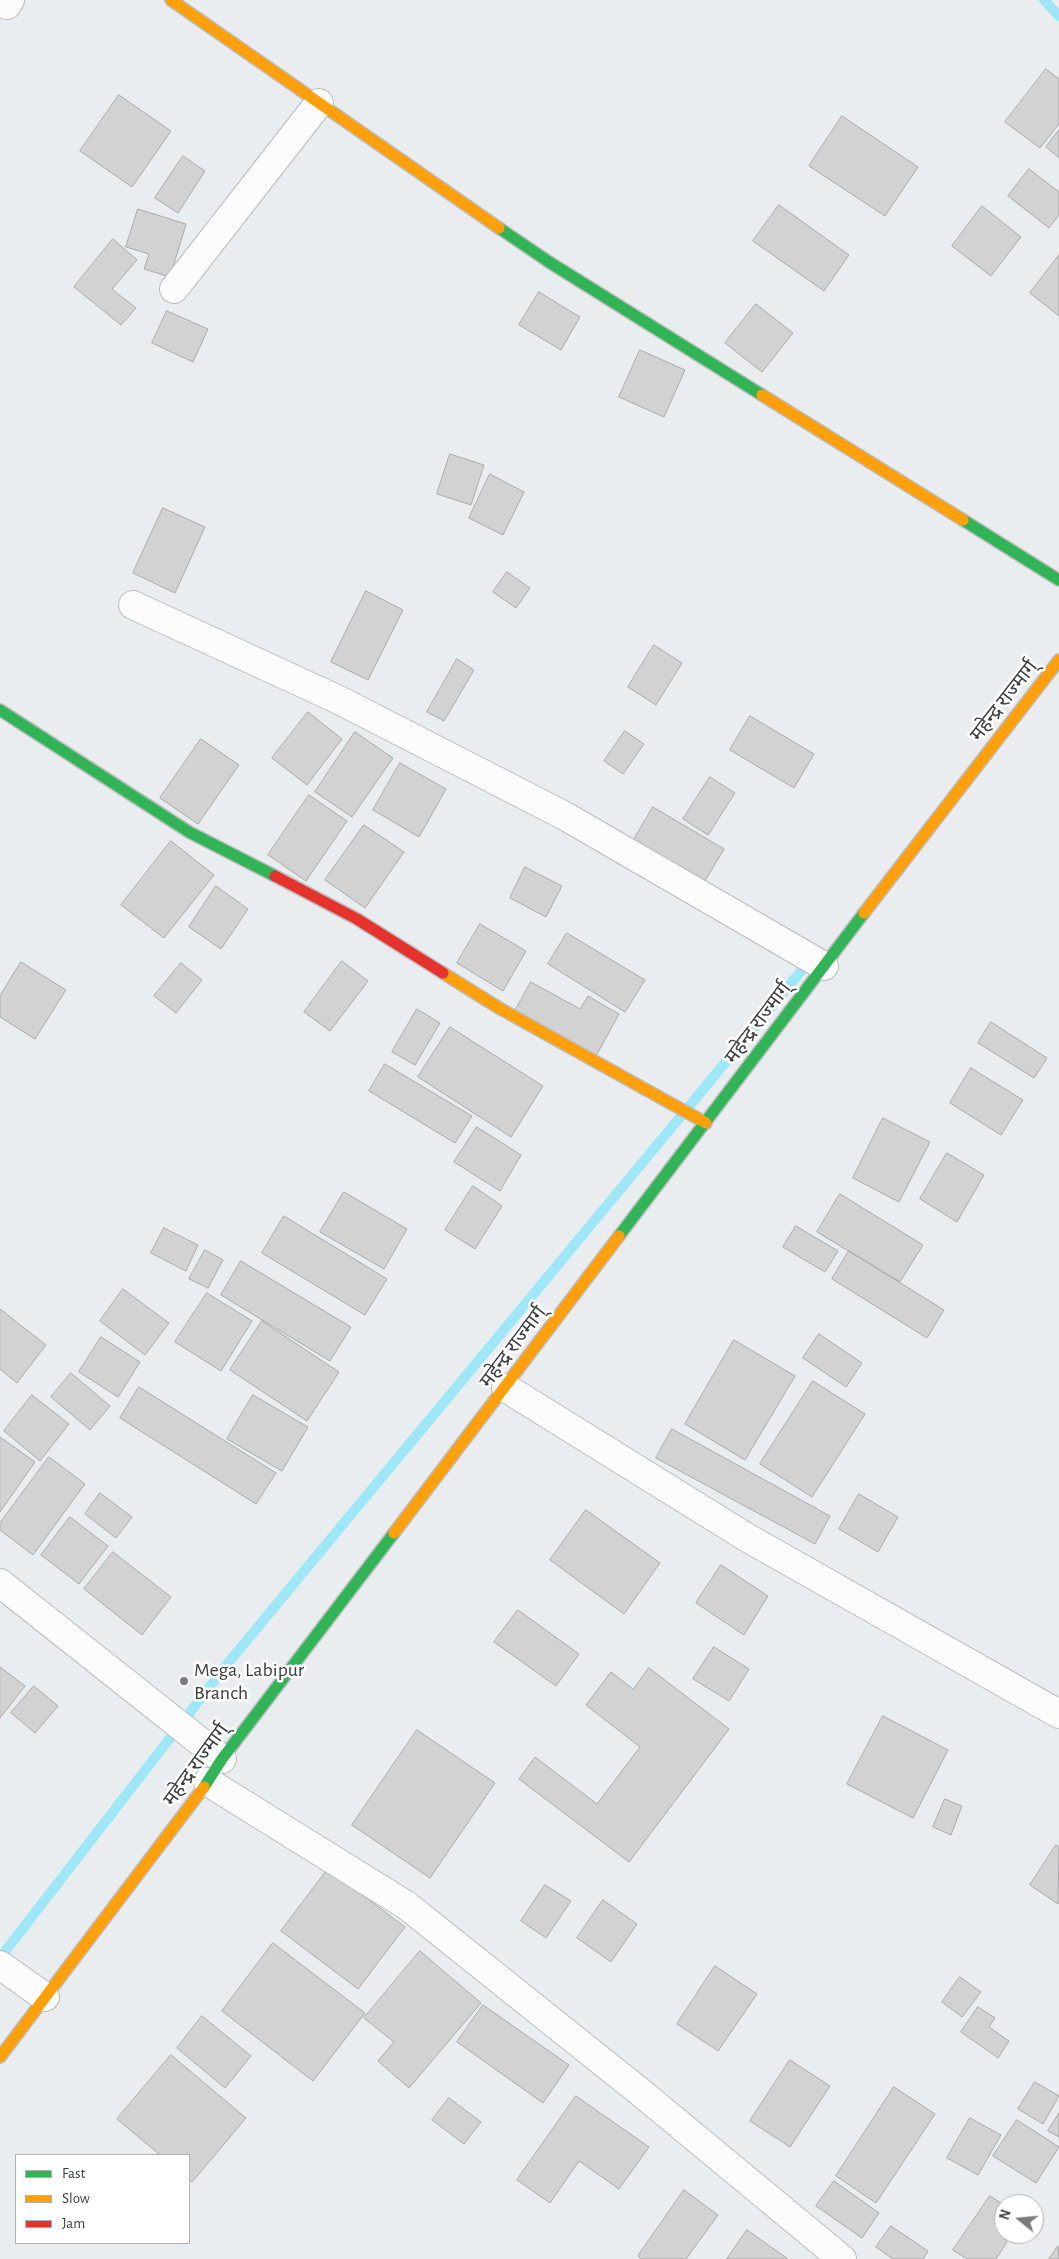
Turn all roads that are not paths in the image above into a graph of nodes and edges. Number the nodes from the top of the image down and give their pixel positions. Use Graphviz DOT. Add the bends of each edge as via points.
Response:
graph roads {
  1 [pos="0,0"];
  2 [pos="10,0"];
  3 [pos="171,0"];
  4 [pos="319,103"];
  5 [pos="174,290"];
  6 [pos="1059,580"];
  7 [pos="133,605"];
  8 [pos="1059,660"];
  9 [pos="0,710"];
  10 [pos="824,966"];
  11 [pos="706,1123"];
  12 [pos="506,1388"];
  13 [pos="0,1583"];
  14 [pos="1059,1714"];
  15 [pos="222,1759"];
  16 [pos="208,1782"];
  17 [pos="0,1965"];
  18 [pos="45,1997"];
  19 [pos="0,2057"];
  20 [pos="842,2259"];
  1 -- 2 [label="street" via="7,5"];
  3 -- 4 [label="main road"];
  4 -- 5 [label="street"];
  4 -- 6 [label="main road" via="549,262"];
  7 -- 10 [label="street" via="339,700 565,816"];
  8 -- 10 [label="main road, महेन्द्र राज्मार्ग्"];
  9 -- 11 [label="main road" via="189,832 357,919 499,1008"];
  10 -- 11 [label="main road, महेन्द्र राज्मार्ग्"];
  11 -- 12 [label="main road, महेन्द्र राज्मार्ग्"];
  12 -- 14 [label="street" via="746,1537"];
  12 -- 15 [label="main road, महेन्द्र राज्मार्ग्"];
  13 -- 15 [label="street"];
  15 -- 16 [label="main road, महेन्द्र राज्मार्ग्"];
  16 -- 18 [label="main road, महेन्द्र राज्मार्ग्"];
  16 -- 20 [label="street" via="406,1905"];
  17 -- 18 [label="street"];
  18 -- 19 [label="main road, महेन्द्र राज्मार्ग्"];
}
